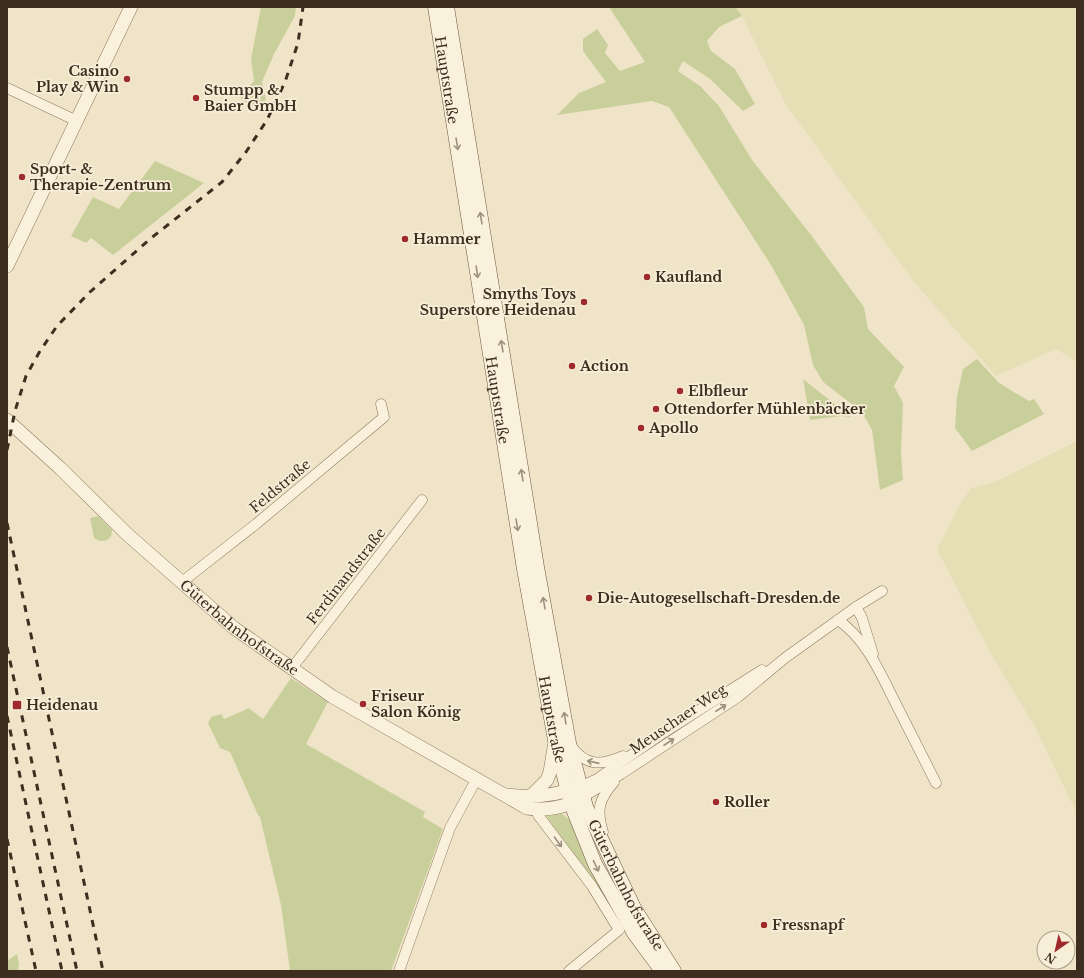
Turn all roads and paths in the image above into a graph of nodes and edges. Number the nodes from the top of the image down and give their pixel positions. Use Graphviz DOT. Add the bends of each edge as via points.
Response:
graph roads {
  1 [pos="131,7"];
  2 [pos="435,7"];
  3 [pos="447,7"];
  4 [pos="7,88"];
  5 [pos="77,121"];
  6 [pos="7,266"];
  7 [pos="381,404"];
  8 [pos="7,420"];
  9 [pos="422,500"];
  10 [pos="182,582"];
  11 [pos="882,591"];
  12 [pos="856,607"];
  13 [pos="838,620"];
  14 [pos="785,658"];
  15 [pos="874,660"];
  16 [pos="292,668"];
  17 [pos="555,740"];
  18 [pos="569,743"];
  19 [pos="643,747"];
  20 [pos="621,774"];
  21 [pos="476,780"];
  22 [pos="936,783"];
  23 [pos="502,794"];
  24 [pos="576,795"];
  25 [pos="531,796"];
  26 [pos="537,810"];
  27 [pos="615,871"];
  28 [pos="399,971"];
  29 [pos="569,971"];
  30 [pos="662,971"];
  31 [pos="674,971"];
  1 -- 5 [label="street"];
  2 -- 17 [label="main road, Hauptstraße, one-way" via="524,569"];
  18 -- 3 [label="main road, Hauptstraße, one-way" via="537,567"];
  4 -- 5 [label="street"];
  5 -- 6 [label="street"];
  7 -- 10 [label="street, Feldstraße" via="384,417"];
  8 -- 10 [label="street, Güterbahnhofstraße" via="128,535"];
  9 -- 16 [label="street, Ferdinandstraße"];
  10 -- 16 [label="street, Güterbahnhofstraße" via="234,628"];
  11 -- 12 [label="street, Meuschaer Weg"];
  12 -- 13 [label="street, Meuschaer Weg"];
  12 -- 15 [label="street" via="862,618"];
  13 -- 14 [label="street, Meuschaer Weg"];
  13 -- 15 [label="street" via="860,639"];
  14 -- 19 [label="street, Meuschaer Weg"];
  20 -- 14 [label="street, Meuschaer Weg, one-way" via="738,697"];
  15 -- 22 [label="street"];
  16 -- 21 [label="street, Güterbahnhofstraße" via="333,697"];
  17 -- 24 [label="main road, Hauptstraße"];
  17 -- 25 [label="street" via="547,780"];
  19 -- 18 [label="street, one-way" via="615,760 596,764 583,759"];
  18 -- 24 [label="main road, Hauptstraße"];
  19 -- 24 [label="street, Meuschaer Weg"];
  20 -- 24 [label="street, Meuschaer Weg"];
  20 -- 27 [label="street" via="604,794 599,809 600,822"];
  21 -- 23 [label="street, Güterbahnhofstraße"];
  21 -- 28 [label="street" via="450,828"];
  23 -- 25 [label="street, Güterbahnhofstraße"];
  23 -- 26 [label="street, Güterbahnhofstraße" via="527,808"];
  24 -- 25 [label="street, Güterbahnhofstraße"];
  24 -- 26 [label="street, Güterbahnhofstraße" via="560,808"];
  24 -- 27 [label="main road, Güterbahnhofstraße" via="586,807"];
  24 -- 30 [label="main road, Güterbahnhofstraße, one-way" via="595,864 634,933"];
  26 -- 29 [label="street, Güterbahnhofstraße, one-way" via="538,815 592,886 620,930"];
  27 -- 31 [label="main road, Güterbahnhofstraße" via="634,908"];
}
